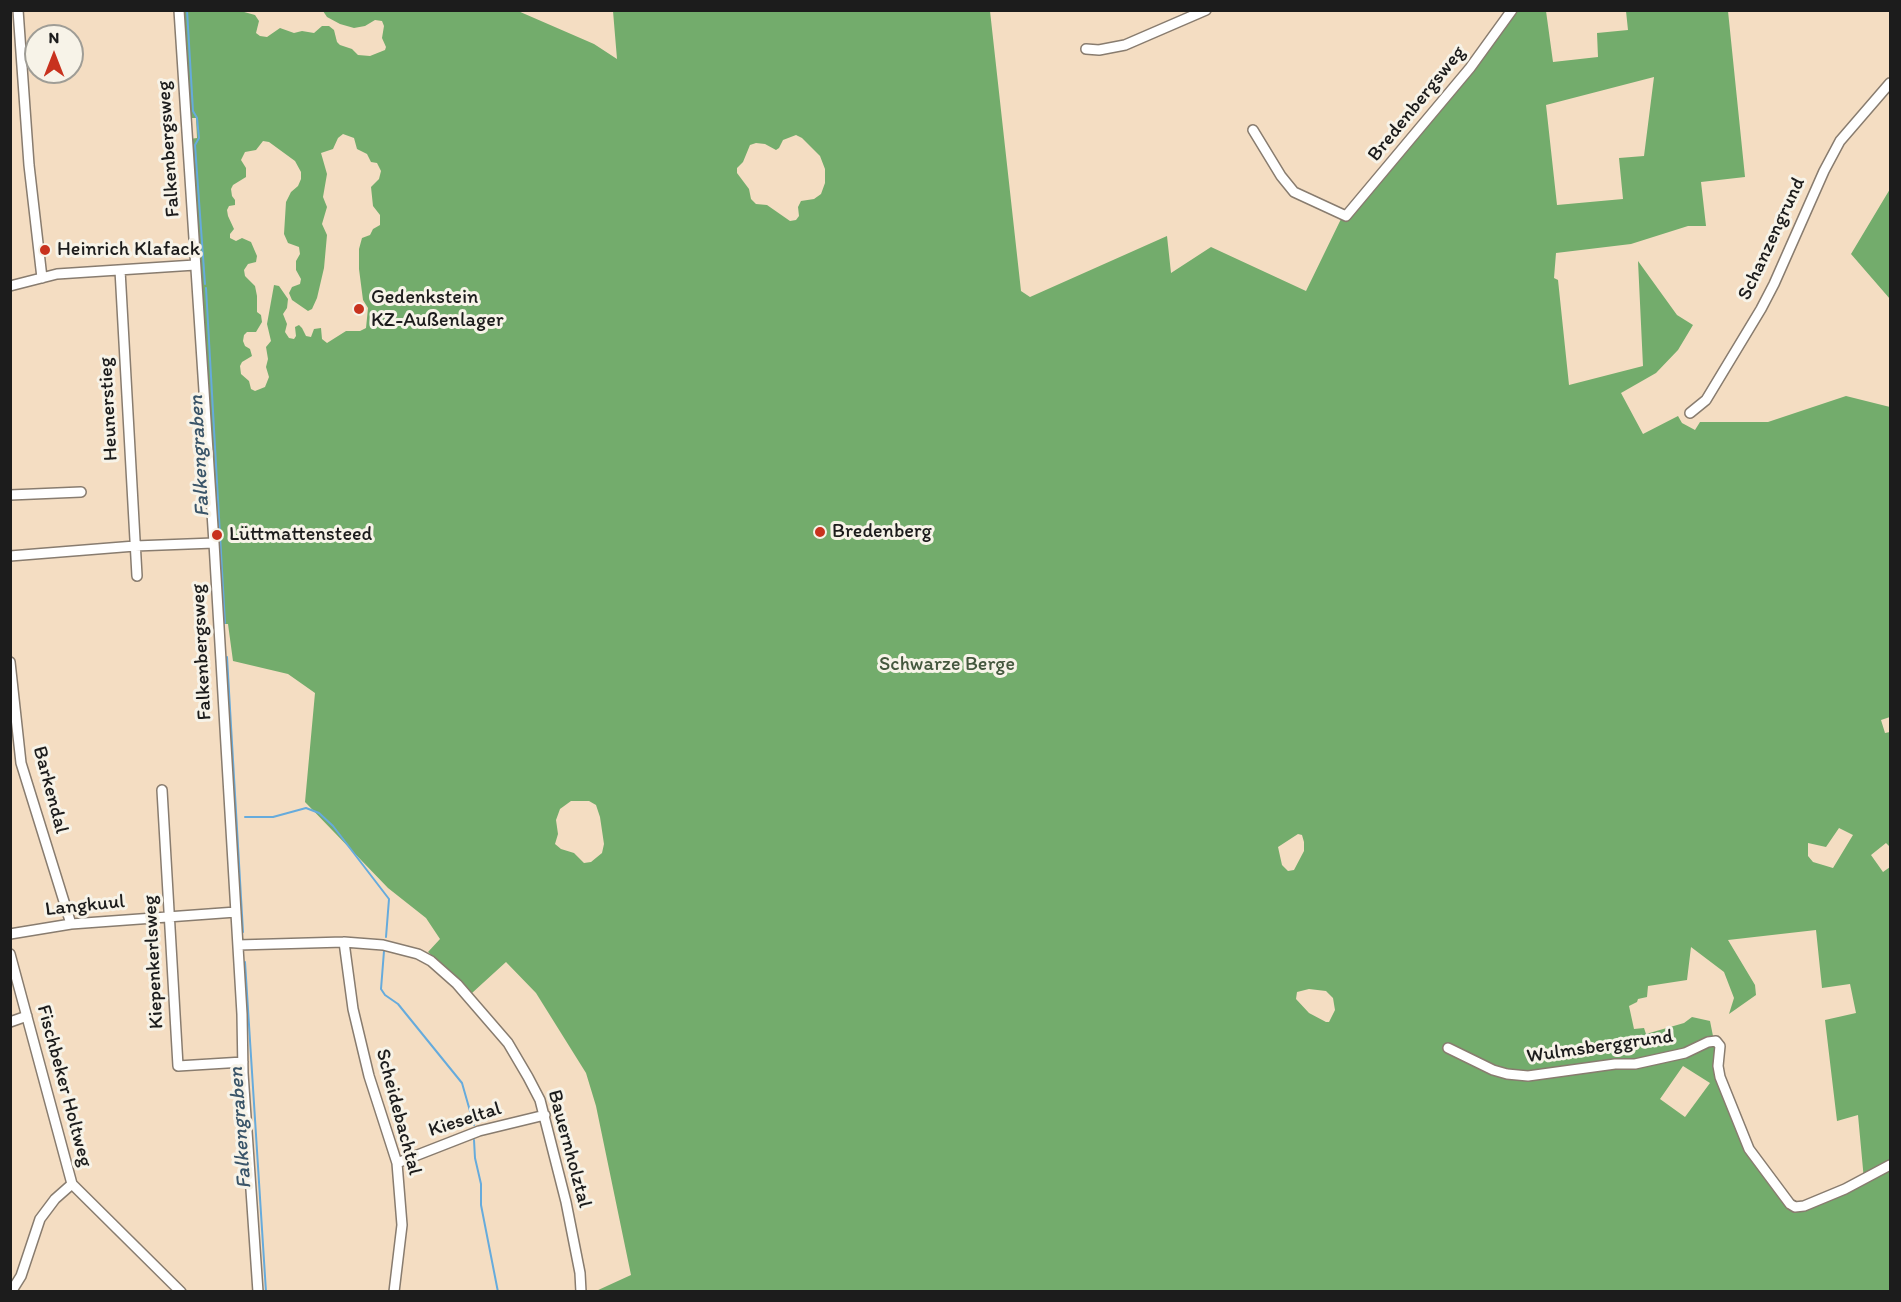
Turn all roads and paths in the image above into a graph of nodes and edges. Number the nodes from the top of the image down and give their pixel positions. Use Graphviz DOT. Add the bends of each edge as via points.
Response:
graph roads {
  1 [pos="18,10"];
  2 [pos="178,10"];
  3 [pos="1206,10"];
  4 [pos="1512,10"];
  5 [pos="1086,49"];
  6 [pos="1890,83"];
  7 [pos="1253,130"];
  8 [pos="195,265"];
  9 [pos="120,270"];
  10 [pos="42,278"];
  11 [pos="10,286"];
  12 [pos="1690,413"];
  13 [pos="81,492"];
  14 [pos="10,495"];
  15 [pos="214,543"];
  16 [pos="135,546"];
  17 [pos="10,556"];
  18 [pos="137,576"];
  19 [pos="10,662"];
  20 [pos="162,790"];
  21 [pos="236,912"];
  22 [pos="169,916"];
  23 [pos="71,924"];
  24 [pos="10,934"];
  25 [pos="344,942"];
  26 [pos="238,945"];
  27 [pos="10,954"];
  28 [pos="27,1016"];
  29 [pos="10,1022"];
  30 [pos="1448,1048"];
  31 [pos="243,1062"];
  32 [pos="545,1115"];
  33 [pos="397,1163"];
  34 [pos="1890,1165"];
  35 [pos="72,1184"];
  36 [pos="11,1292"];
  37 [pos="181,1292"];
  38 [pos="258,1292"];
  39 [pos="394,1292"];
  40 [pos="581,1292"];
  1 -- 10 [label="street"];
  2 -- 8 [label="street, Falkenbergsweg"];
  3 -- 5 [label="street" via="1125,45"];
  4 -- 7 [label="street, Bredenbergsweg" via="1470,68 1346,216 1294,192"];
  6 -- 12 [label="street, Schanzengrund" via="1840,141 1765,301 1706,400"];
  8 -- 9 [label="street"];
  8 -- 15 [label="street, Falkenbergsweg"];
  9 -- 10 [label="street"];
  9 -- 16 [label="street, Heunerstieg"];
  10 -- 11 [label="street"];
  13 -- 14 [label="street"];
  15 -- 16 [label="street"];
  15 -- 21 [label="street, Falkenbergsweg"];
  16 -- 17 [label="street"];
  16 -- 18 [label="street"];
  19 -- 23 [label="street, Barkendal" via="21,763"];
  20 -- 22 [label="street, Kiepenkerlsweg"];
  21 -- 22 [label="street, Langkuul"];
  21 -- 26 [label="street, Falkenbergsweg"];
  22 -- 23 [label="street, Langkuul"];
  22 -- 31 [label="street, Kiepenkerlsweg" via="178,1066"];
  23 -- 24 [label="street, Langkuul"];
  25 -- 26 [label="street, Bauernholztal"];
  25 -- 32 [label="street, Bauernholztal" via="403,949 440,967 508,1043"];
  25 -- 33 [label="street, Scheidebachtal" via="366,1065"];
  26 -- 31 [label="street, Falkenbergsweg"];
  27 -- 28 [label="street, Fischbeker Holtweg"];
  28 -- 29 [label="street"];
  28 -- 35 [label="street, Fischbeker Holtweg"];
  30 -- 34 [label="street, Wulmsberggrund" via="1493,1070 1528,1076 1635,1064 1685,1053 1716,1041 1720,1046 1720,1077 1749,1149 1790,1204 1804,1206"];
  31 -- 38 [label="street, Falkenbergsweg"];
  32 -- 33 [label="street, Kieseltal" via="479,1131"];
  32 -- 40 [label="street, Bauernholztal" via="566,1202"];
  33 -- 39 [label="street, Scheidebachtal" via="402,1225"];
  35 -- 36 [label="street" via="40,1219 21,1276"];
  35 -- 37 [label="street, Fischbeker Holtweg"];
}
